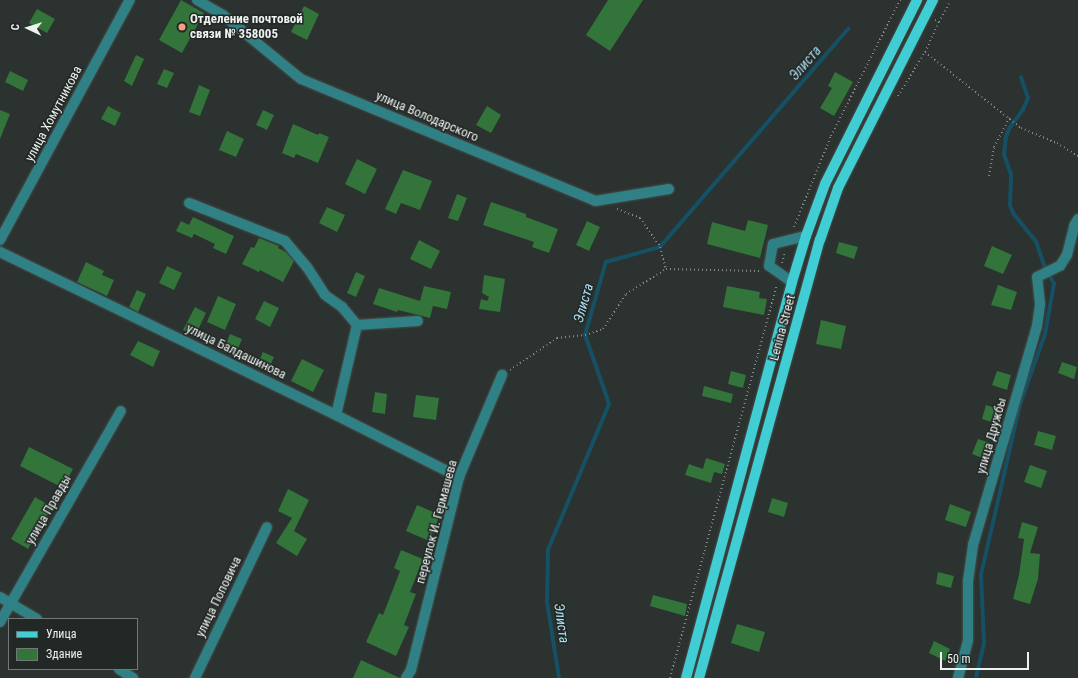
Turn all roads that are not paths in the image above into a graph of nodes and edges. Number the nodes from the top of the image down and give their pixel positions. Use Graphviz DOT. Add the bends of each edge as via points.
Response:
graph roads {
  1 [pos="130,0"];
  2 [pos="197,0"];
  3 [pos="917,0"];
  4 [pos="933,0"];
  5 [pos="670,189"];
  6 [pos="189,204"];
  7 [pos="1078,219"];
  8 [pos="806,236"];
  9 [pos="0,240"];
  10 [pos="0,252"];
  11 [pos="792,282"];
  12 [pos="418,321"];
  13 [pos="357,325"];
  14 [pos="502,375"];
  15 [pos="121,411"];
  16 [pos="336,415"];
  17 [pos="460,477"];
  18 [pos="267,527"];
  19 [pos="0,597"];
  20 [pos="10,603"];
  21 [pos="35,618"];
  22 [pos="0,622"];
  23 [pos="120,670"];
  24 [pos="133,678"];
  25 [pos="195,678"];
  26 [pos="406,678"];
  27 [pos="686,678"];
  28 [pos="699,678"];
  29 [pos="958,678"];
  1 -- 9 [label="street, улица Хомутникова"];
  2 -- 5 [label="street, улица Володарского" via="223,15 302,79 596,201"];
  3 -- 8 [label="main road, Lenina Street" via="825,184"];
  4 -- 28 [label="main road, Lenina Street" via="838,188 820,240"];
  6 -- 13 [label="street" via="285,241 325,294 342,307"];
  7 -- 29 [label="street, улица Дружбы" via="1067,255 1060,266 1037,277 1040,304 1037,326 973,545 968,581 968,640"];
  8 -- 11 [label="main road, Lenina Street"];
  8 -- 11 [label="street" via="773,244 769,266"];
  10 -- 16 [label="street, улица Балдашинова"];
  11 -- 27 [label="main road, Lenina Street"];
  12 -- 13 [label="street"];
  13 -- 16 [label="street"];
  14 -- 17 [label="street, переулок И. Гермашева"];
  15 -- 20 [label="street, улица Правды"];
  16 -- 17 [label="street, улица Балдашинова"];
  17 -- 26 [label="street, переулок И. Гермашева" via="411,670"];
  18 -- 25 [label="street, улица Поповича"];
  19 -- 20 [label="street"];
  20 -- 21 [label="street"];
  20 -- 22 [label="street, улица Правды"];
  23 -- 24 [label="street"];
}
